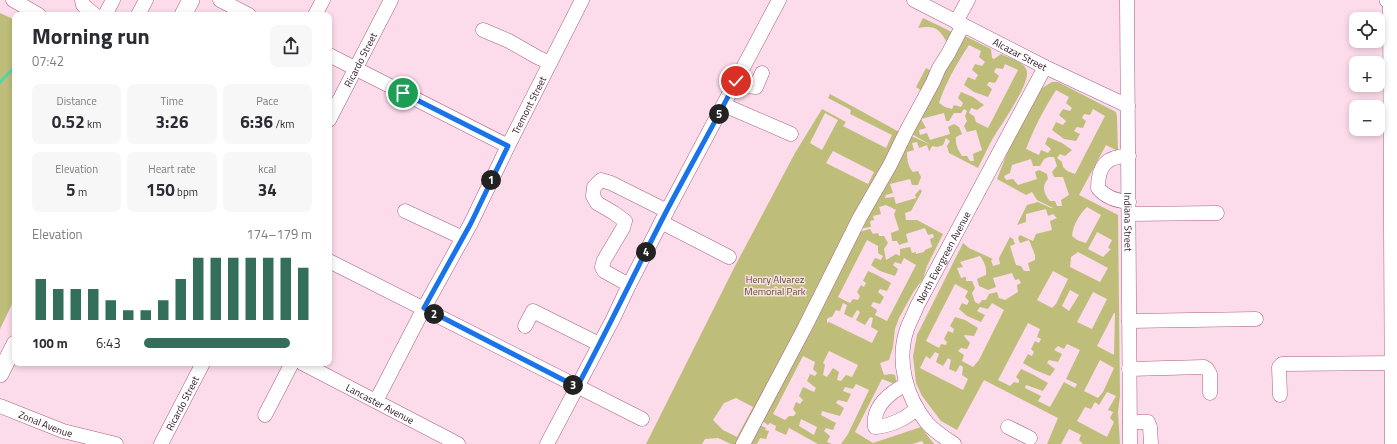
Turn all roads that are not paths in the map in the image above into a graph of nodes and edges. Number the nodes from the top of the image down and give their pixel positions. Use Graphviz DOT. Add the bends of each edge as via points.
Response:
graph roads {
  1 [pos="14,0"];
  2 [pos="82,0"];
  3 [pos="113,0"];
  4 [pos="146,0"];
  5 [pos="191,0"];
  6 [pos="220,0"];
  7 [pos="323,0"];
  8 [pos="391,0"];
  9 [pos="582,0"];
  10 [pos="778,0"];
  11 [pos="914,0"];
  12 [pos="968,0"];
  13 [pos="1127,0"];
  14 [pos="1392,1"];
  15 [pos="29,3"];
  16 [pos="36,12"];
  17 [pos="91,12"];
  18 [pos="107,12"];
  19 [pos="140,12"];
  20 [pos="185,12"];
  21 [pos="243,12"];
  22 [pos="316,12"];
  23 [pos="959,24"];
  24 [pos="484,30"];
  25 [pos="332,57"];
  26 [pos="550,63"];
  27 [pos="1045,67"];
  28 [pos="356,69"];
  29 [pos="762,73"];
  30 [pos="736,81"];
  31 [pos="724,105"];
  32 [pos="1128,106"];
  33 [pos="332,114"];
  34 [pos="791,134"];
  35 [pos="508,146"];
  36 [pos="1129,156"];
  37 [pos="1129,208"];
  38 [pos="405,211"];
  39 [pos="1217,213"];
  40 [pos="664,217"];
  41 [pos="463,238"];
  42 [pos="729,257"];
  43 [pos="332,262"];
  44 [pos="629,285"];
  45 [pos="424,308"];
  46 [pos="1256,319"];
  47 [pos="1129,321"];
  48 [pos="525,326"];
  49 [pos="600,344"];
  50 [pos="12,350"];
  51 [pos="1394,363"];
  52 [pos="201,366"];
  53 [pos="290,366"];
  54 [pos="308,366"];
  55 [pos="1129,369"];
  56 [pos="0,374"];
  57 [pos="906,384"];
  58 [pos="577,387"];
  59 [pos="1210,393"];
  60 [pos="1280,395"];
  61 [pos="376,401"];
  62 [pos="0,406"];
  63 [pos="917,408"];
  64 [pos="265,415"];
  65 [pos="642,419"];
  66 [pos="1130,422"];
  67 [pos="1008,427"];
  68 [pos="1030,438"];
  69 [pos="116,444"];
  70 [pos="161,444"];
  71 [pos="458,444"];
  72 [pos="547,444"];
  73 [pos="743,444"];
  74 [pos="954,444"];
  75 [pos="1130,444"];
  76 [pos="1151,444"];
  77 [pos="1392,444"];
  1 -- 15 [label="street"];
  2 -- 17 [label="street" via="83,5"];
  3 -- 18 [label="street"];
  4 -- 19 [label="street"];
  5 -- 20 [label="main road"];
  6 -- 21 [label="street"];
  7 -- 22 [label="street"];
  8 -- 28 [label="street, Ricardo Street"];
  9 -- 26 [label="street, Tremont Street"];
  10 -- 30 [label="street"];
  11 -- 23 [label="street, Alcazar Street"];
  12 -- 23 [label="street"];
  13 -- 32 [label="street, Indiana Street"];
  14 -- 51 [label="street"];
  15 -- 16 [label="street"];
  23 -- 27 [label="street, Alcazar Street"];
  23 -- 73 [label="street" via="948,54 860,217"];
  24 -- 26 [label="street"];
  25 -- 28 [label="street"];
  26 -- 35 [label="street, Tremont Street"];
  27 -- 32 [label="street, Alcazar Street"];
  27 -- 57 [label="street, North Evergreen Avenue" via="907,329 903,347"];
  28 -- 33 [label="street, Ricardo Street"];
  28 -- 35 [label="street"];
  29 -- 30 [label="street" via="756,88"];
  30 -- 31 [label="street"];
  31 -- 34 [label="street"];
  31 -- 40 [label="street"];
  32 -- 36 [label="street, Indiana Street"];
  35 -- 41 [label="street, Tremont Street"];
  36 -- 37 [label="street, Indiana Street"];
  36 -- 37 [label="street" via="1109,159 1103,165 1098,182 1098,188 1103,194"];
  37 -- 39 [label="street"];
  37 -- 47 [label="street, Indiana Street"];
  38 -- 41 [label="street"];
  40 -- 42 [label="street"];
  40 -- 44 [label="street"];
  40 -- 44 [label="street" via="611,184 601,180 594,187 593,196 597,203 625,221 602,267 604,272"];
  41 -- 45 [label="street, Tremont Street"];
  43 -- 45 [label="street"];
  44 -- 49 [label="street"];
  45 -- 58 [label="street"];
  45 -- 61 [label="street, Tremont Street"];
  46 -- 47 [label="street"];
  47 -- 55 [label="street, Indiana Street"];
  48 -- 49 [label="street" via="532,311"];
  49 -- 58 [label="street"];
  50 -- 56 [label="main road"];
  51 -- 60 [label="street" via="1282,364 1279,367"];
  51 -- 77 [label="street"];
  52 -- 70 [label="street, Ricardo Street"];
  53 -- 64 [label="street"];
  54 -- 61 [label="street, Lancaster Avenue"];
  55 -- 59 [label="street" via="1204,367 1210,374"];
  55 -- 66 [label="street, Indiana Street"];
  57 -- 63 [label="street, North Evergreen Avenue"];
  57 -- 63 [label="street" via="881,403 874,421 875,427 898,420"];
  58 -- 65 [label="street"];
  58 -- 72 [label="street"];
  61 -- 71 [label="street, Lancaster Avenue"];
  62 -- 69 [label="street, Zonal Avenue" via="63,432"];
  63 -- 74 [label="street, North Evergreen Avenue" via="928,424"];
  66 -- 75 [label="street, Indiana Street"];
  66 -- 76 [label="street" via="1148,422"];
  67 -- 68 [label="street"];
}
